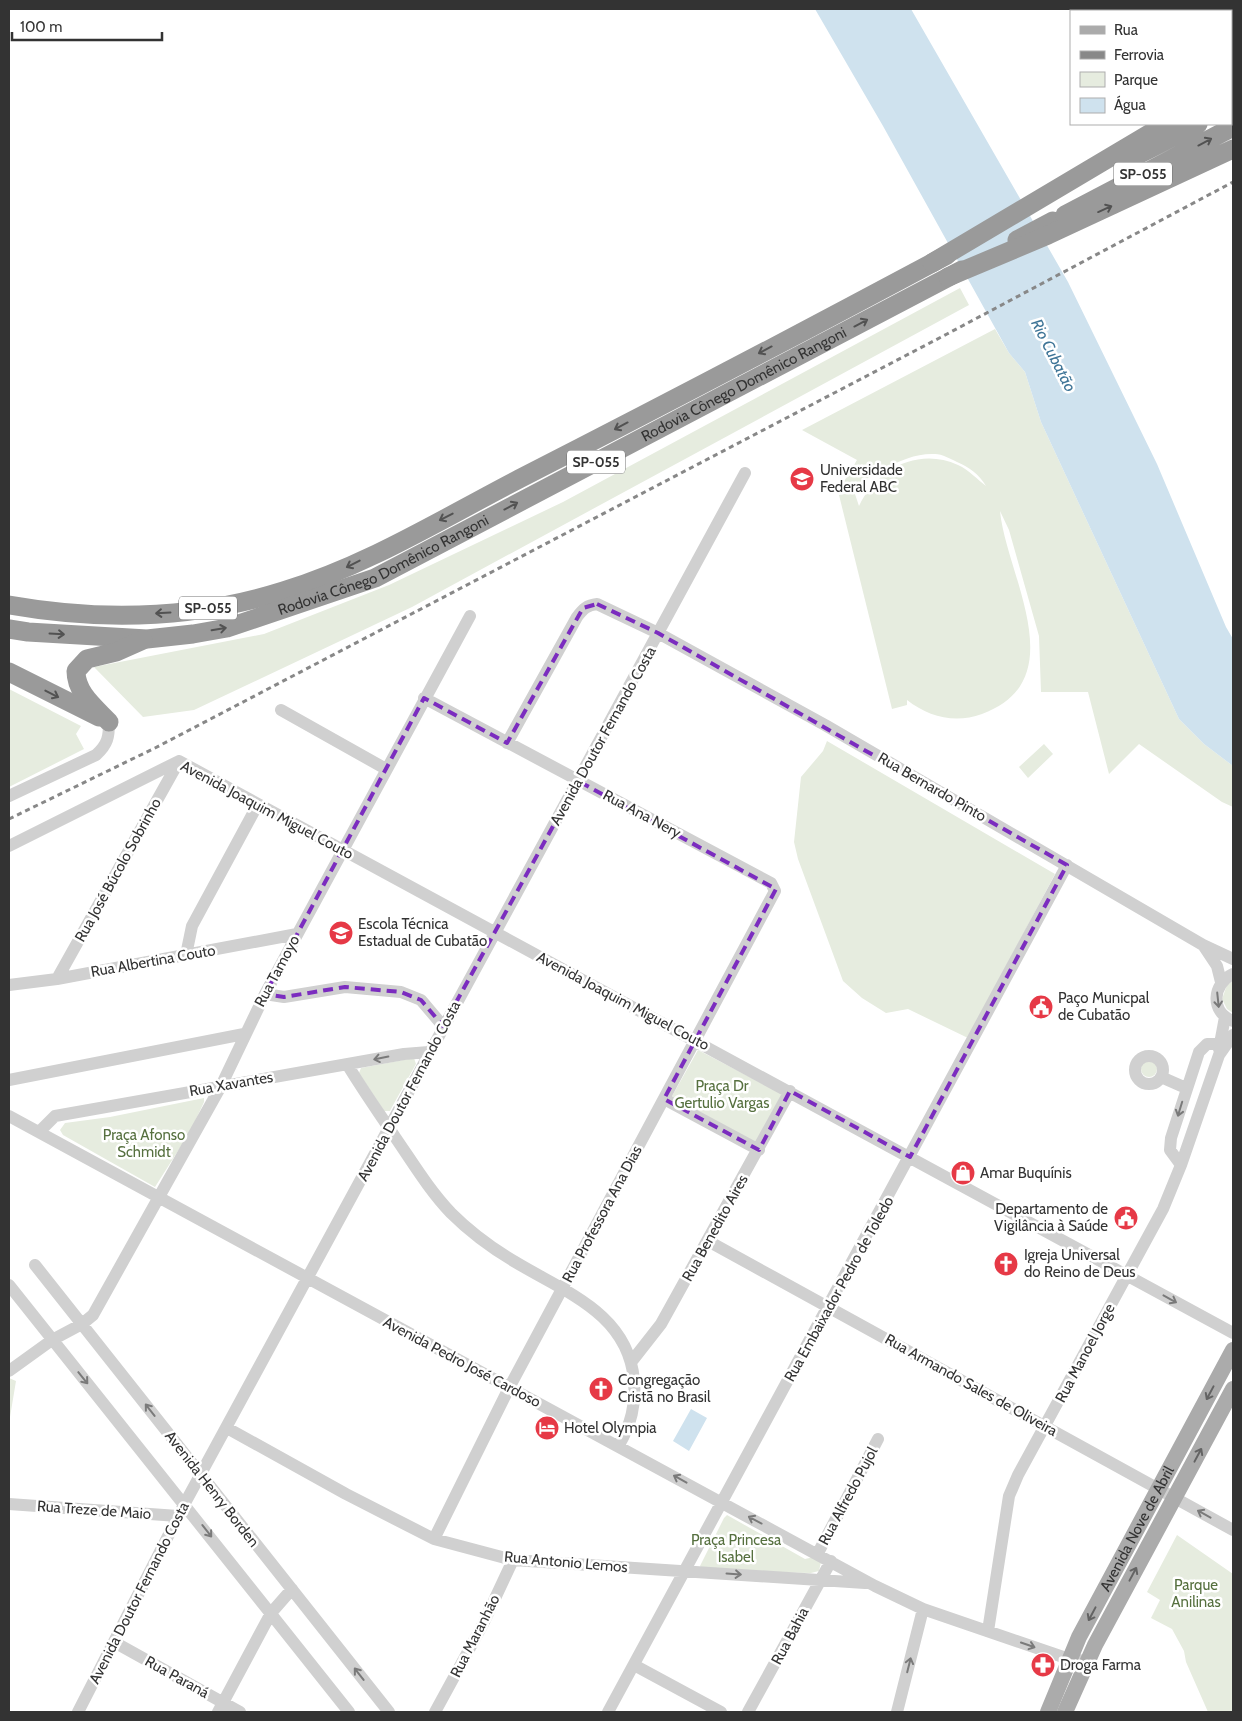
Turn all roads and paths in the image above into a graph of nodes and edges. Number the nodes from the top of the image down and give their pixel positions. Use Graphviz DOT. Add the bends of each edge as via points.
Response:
graph roads {
  1 [pos="1157,125"];
  2 [pos="1164,125"];
  3 [pos="1196,125"];
  4 [pos="1233,127"];
  5 [pos="1233,149"];
  6 [pos="1233,158"];
  7 [pos="932,263"];
  8 [pos="948,277"];
  9 [pos="745,473"];
  10 [pos="9,605"];
  11 [pos="470,616"];
  12 [pos="9,629"];
  13 [pos="658,633"];
  14 [pos="147,639"];
  15 [pos="9,672"];
  16 [pos="424,698"];
  17 [pos="281,710"];
  18 [pos="109,722"];
  19 [pos="507,743"];
  20 [pos="178,761"];
  21 [pos="386,769"];
  22 [pos="578,781"];
  23 [pos="9,796"];
  24 [pos="258,804"];
  25 [pos="9,846"];
  26 [pos="342,849"];
  27 [pos="1067,865"];
  28 [pos="776,892"];
  29 [pos="496,932"];
  30 [pos="297,934"];
  31 [pos="1203,945"];
  32 [pos="186,954"];
  33 [pos="1233,959"];
  34 [pos="1233,974"];
  35 [pos="57,978"];
  36 [pos="1221,982"];
  37 [pos="9,985"];
  38 [pos="264,994"];
  39 [pos="1229,1019"];
  40 [pos="443,1026"];
  41 [pos="244,1034"];
  42 [pos="696,1040"];
  43 [pos="1225,1044"];
  44 [pos="429,1052"];
  45 [pos="347,1064"];
  46 [pos="1161,1077"];
  47 [pos="9,1080"];
  48 [pos="220,1086"];
  49 [pos="1186,1088"];
  50 [pos="790,1091"];
  51 [pos="664,1099"];
  52 [pos="9,1116"];
  53 [pos="389,1128"];
  54 [pos="38,1132"];
  55 [pos="759,1150"];
  56 [pos="910,1157"];
  57 [pos="1181,1165"];
  58 [pos="159,1198"];
  59 [pos="708,1241"];
  60 [pos="35,1265"];
  61 [pos="1127,1275"];
  62 [pos="308,1279"];
  63 [pos="9,1285"];
  64 [pos="562,1288"];
  65 [pos="829,1307"];
  66 [pos="82,1324"];
  67 [pos="1233,1333"];
  68 [pos="52,1340"];
  69 [pos="1233,1350"];
  70 [pos="632,1361"];
  71 [pos="9,1370"];
  72 [pos="509,1388"];
  73 [pos="1233,1389"];
  74 [pos="1045,1426"];
  75 [pos="227,1428"];
  76 [pos="878,1439"];
  77 [pos="619,1445"];
  78 [pos="201,1475"];
  79 [pos="1159,1489"];
  80 [pos="1174,1498"];
  81 [pos="723,1502"];
  82 [pos="9,1504"];
  83 [pos="185,1504"];
  84 [pos="178,1516"];
  85 [pos="1233,1530"];
  86 [pos="434,1539"];
  87 [pos="818,1553"];
  88 [pos="513,1560"];
  89 [pos="831,1561"];
  90 [pos="685,1571"];
  91 [pos="820,1580"];
  92 [pos="875,1586"];
  93 [pos="292,1589"];
  94 [pos="923,1609"];
  95 [pos="271,1613"];
  96 [pos="988,1631"];
  97 [pos="114,1642"];
  98 [pos="1069,1659"];
  99 [pos="1086,1661"];
  100 [pos="634,1665"];
  101 [pos="221,1708"];
  102 [pos="78,1712"];
  103 [pos="240,1712"];
  104 [pos="348,1712"];
  105 [pos="390,1712"];
  106 [pos="435,1712"];
  107 [pos="608,1712"];
  108 [pos="721,1712"];
  109 [pos="748,1712"];
  110 [pos="896,1712"];
  111 [pos="1048,1712"];
  112 [pos="1065,1712"];
  1 -- 6 [label="street" via="1156,130 1166,147 1190,164 1215,165"];
  2 -- 7 [label="highway, bridge"];
  3 -- 7 [label="highway, Rodovia Cônego Domênico Rangoni / SP-055, bridge"];
  8 -- 4 [label="highway, Rodovia Cônego Domênico Rangoni / SP-055, one-way, bridge"];
  8 -- 5 [label="highway, one-way, bridge" via="1048,235"];
  7 -- 10 [label="highway, Rodovia Cônego Domênico Rangoni / SP-055, one-way" via="343,570 283,591 177,613 54,613"];
  14 -- 8 [label="highway, Rodovia Cônego Domênico Rangoni / SP-055, one-way" via="227,628 375,578"];
  9 -- 13 [label="street, Avenida Doutor Fernando Costa"];
  11 -- 16 [label="street, Rua Tamoyo"];
  12 -- 14 [label="highway, Rodovia Cônego Domênico Rangoni / SP-055, one-way"];
  13 -- 19 [label="street, Rua Bernardo Pinto" via="597,604 583,608"];
  13 -- 22 [label="street, Avenida Doutor Fernando Costa"];
  13 -- 27 [label="street, Rua Bernardo Pinto"];
  14 -- 18 [label="highway" via="116,652 87,659 76,671 80,690"];
  15 -- 18 [label="highway, one-way"];
  16 -- 19 [label="street, Rua Ana Nery"];
  16 -- 21 [label="street, Rua Tamoyo"];
  17 -- 21 [label="street"];
  18 -- 23 [label="street" via="106,746 96,755"];
  19 -- 22 [label="street, Rua Ana Nery"];
  20 -- 24 [label="street, Avenida Joaquim Miguel Couto"];
  20 -- 25 [label="street, Avenida Joaquim Miguel Couto"];
  20 -- 35 [label="street, Rua José Búcolo Sobrinho"];
  21 -- 26 [label="street, Rua Tamoyo"];
  22 -- 28 [label="street, Rua Ana Nery" via="771,883"];
  22 -- 29 [label="street, Avenida Doutor Fernando Costa"];
  24 -- 26 [label="street, Avenida Joaquim Miguel Couto"];
  24 -- 32 [label="street" via="192,926"];
  26 -- 29 [label="street, Avenida Joaquim Miguel Couto"];
  26 -- 30 [label="street, Rua Tamoyo"];
  27 -- 31 [label="street, Rua Bernardo Pinto"];
  27 -- 56 [label="street, Rua Embaixador Pedro de Toledo"];
  28 -- 42 [label="street, Rua Professora Ana Dias"];
  29 -- 40 [label="street, Avenida Doutor Fernando Costa"];
  29 -- 42 [label="street, Avenida Joaquim Miguel Couto"];
  30 -- 32 [label="street, Rua Albertina Couto"];
  30 -- 38 [label="street, Rua Tamoyo"];
  31 -- 33 [label="street, Rua Bernardo Pinto"];
  31 -- 36 [label="street, Rua Bernardo Pinto" via="1216,966"];
  32 -- 35 [label="street, Rua Albertina Couto"];
  34 -- 36 [label="street"];
  35 -- 37 [label="street, Rua Albertina Couto"];
  36 -- 39 [label="street, one-way" via="1216,1001"];
  38 -- 40 [label="street" via="284,997 345,988 401,992 421,1000"];
  38 -- 41 [label="street, Rua Tamoyo"];
  39 -- 43 [label="street, Rua Manoel Jorge"];
  40 -- 44 [label="street, Avenida Doutor Fernando Costa"];
  41 -- 47 [label="street"];
  41 -- 48 [label="street, Rua Tamoyo"];
  42 -- 50 [label="street, Avenida Joaquim Miguel Couto"];
  42 -- 51 [label="street, Rua Professora Ana Dias"];
  43 -- 49 [label="street" via="1202,1047"];
  43 -- 57 [label="street, Rua Manoel Jorge"];
  44 -- 45 [label="street, Rua Xavantes, one-way"];
  44 -- 53 [label="street, Avenida Doutor Fernando Costa"];
  45 -- 48 [label="street, Rua Xavantes"];
  45 -- 53 [label="street"];
  46 -- 49 [label="street"];
  48 -- 54 [label="street, Rua Xavantes" via="55,1116"];
  48 -- 58 [label="street, Rua Tamoyo"];
  49 -- 57 [label="street, one-way" via="1170,1150"];
  50 -- 55 [label="street, Rua Benedito Aires"];
  50 -- 56 [label="street, Avenida Joaquim Miguel Couto"];
  51 -- 55 [label="street"];
  51 -- 64 [label="street, Rua Professora Ana Dias"];
  52 -- 54 [label="street, Avenida Pedro José Cardoso"];
  53 -- 62 [label="street, Avenida Doutor Fernando Costa"];
  53 -- 64 [label="street" via="428,1186 473,1233"];
  54 -- 58 [label="street, Avenida Pedro José Cardoso"];
  55 -- 59 [label="street, Rua Benedito Aires"];
  56 -- 61 [label="street, Avenida Joaquim Miguel Couto"];
  56 -- 65 [label="street, Rua Embaixador Pedro de Toledo"];
  57 -- 61 [label="street, Rua Manoel Jorge" via="1163,1209"];
  58 -- 62 [label="street, Avenida Pedro José Cardoso"];
  58 -- 66 [label="street, Rua Tamoyo" via="93,1315"];
  59 -- 65 [label="street, Rua Armando Sales de Oliveira"];
  59 -- 70 [label="street, Rua Benedito Aires" via="661,1324"];
  60 -- 66 [label="street, Avenida Henry Borden"];
  61 -- 67 [label="street, Avenida Joaquim Miguel Couto, one-way"];
  61 -- 74 [label="street, Rua Manoel Jorge"];
  62 -- 72 [label="street, Avenida Pedro José Cardoso"];
  62 -- 75 [label="street, Avenida Doutor Fernando Costa"];
  63 -- 68 [label="street, Avenida Henry Borden"];
  64 -- 70 [label="street" via="609,1323 625,1344"];
  64 -- 72 [label="street, Rua Professora Ana Dias"];
  65 -- 74 [label="street, Rua Armando Sales de Oliveira"];
  65 -- 81 [label="street, Rua Embaixador Pedro de Toledo"];
  66 -- 68 [label="street"];
  78 -- 66 [label="street, Avenida Henry Borden, one-way"];
  68 -- 71 [label="street"];
  68 -- 83 [label="street, Avenida Henry Borden, one-way"];
  69 -- 79 [label="main road, Avenida Nove de Abril, one-way"];
  70 -- 77 [label="street" via="634,1407 631,1424"];
  72 -- 77 [label="street, Avenida Pedro José Cardoso"];
  72 -- 86 [label="street, Rua Professora Ana Dias"];
  80 -- 73 [label="main road, Avenida Nove de Abril, one-way"];
  74 -- 79 [label="street, Rua Armando Sales de Oliveira"];
  74 -- 96 [label="street, Rua Manoel Jorge" via="1009,1496"];
  75 -- 78 [label="street, Avenida Doutor Fernando Costa"];
  75 -- 86 [label="street, Rua Antonio Lemos"];
  76 -- 87 [label="street, Rua Alfredo Pujol"];
  81 -- 77 [label="street, Avenida Pedro José Cardoso, one-way"];
  78 -- 83 [label="street, Avenida Doutor Fernando Costa"];
  78 -- 93 [label="street, Avenida Henry Borden"];
  79 -- 80 [label="street, Rua Armando Sales de Oliveira"];
  79 -- 98 [label="main road, Avenida Nove de Abril, one-way"];
  85 -- 80 [label="street, Rua Armando Sales de Oliveira, one-way"];
  99 -- 80 [label="main road, Avenida Nove de Abril, one-way"];
  87 -- 81 [label="street, Avenida Pedro José Cardoso, one-way"];
  81 -- 90 [label="street, Rua Embaixador Pedro de Toledo"];
  82 -- 84 [label="street, Rua Treze de Maio"];
  83 -- 84 [label="street, Avenida Doutor Fernando Costa"];
  83 -- 95 [label="street, Avenida Henry Borden, one-way"];
  84 -- 97 [label="street, Avenida Doutor Fernando Costa"];
  86 -- 88 [label="street, Rua Antonio Lemos"];
  87 -- 89 [label="street, Avenida Pedro José Cardoso"];
  88 -- 90 [label="street, Rua Antonio Lemos"];
  88 -- 106 [label="street, Rua Maranhão"];
  89 -- 91 [label="street, Rua Bahia"];
  89 -- 92 [label="street, Avenida Pedro José Cardoso"];
  90 -- 91 [label="street, Rua Antonio Lemos, one-way"];
  90 -- 100 [label="street, Rua Embaixador Pedro de Toledo"];
  91 -- 92 [label="street, Rua Antonio Lemos"];
  91 -- 109 [label="street, Rua Bahia"];
  92 -- 94 [label="street, Avenida Pedro José Cardoso"];
  93 -- 95 [label="street"];
  105 -- 93 [label="street, Avenida Henry Borden, one-way"];
  94 -- 96 [label="street, Avenida Pedro José Cardoso"];
  110 -- 94 [label="street, one-way"];
  95 -- 101 [label="street"];
  95 -- 104 [label="street, Avenida Henry Borden"];
  96 -- 98 [label="street, Avenida Pedro José Cardoso, one-way"];
  97 -- 101 [label="street, Rua Paraná"];
  97 -- 102 [label="street, Avenida Doutor Fernando Costa"];
  98 -- 99 [label="street, Avenida Pedro José Cardoso"];
  98 -- 111 [label="main road, Avenida Nove de Abril"];
  99 -- 112 [label="main road, Avenida Nove de Abril"];
  100 -- 107 [label="street, Rua Embaixador Pedro de Toledo"];
  100 -- 108 [label="street"];
  101 -- 103 [label="street, Rua Paraná"];
}
